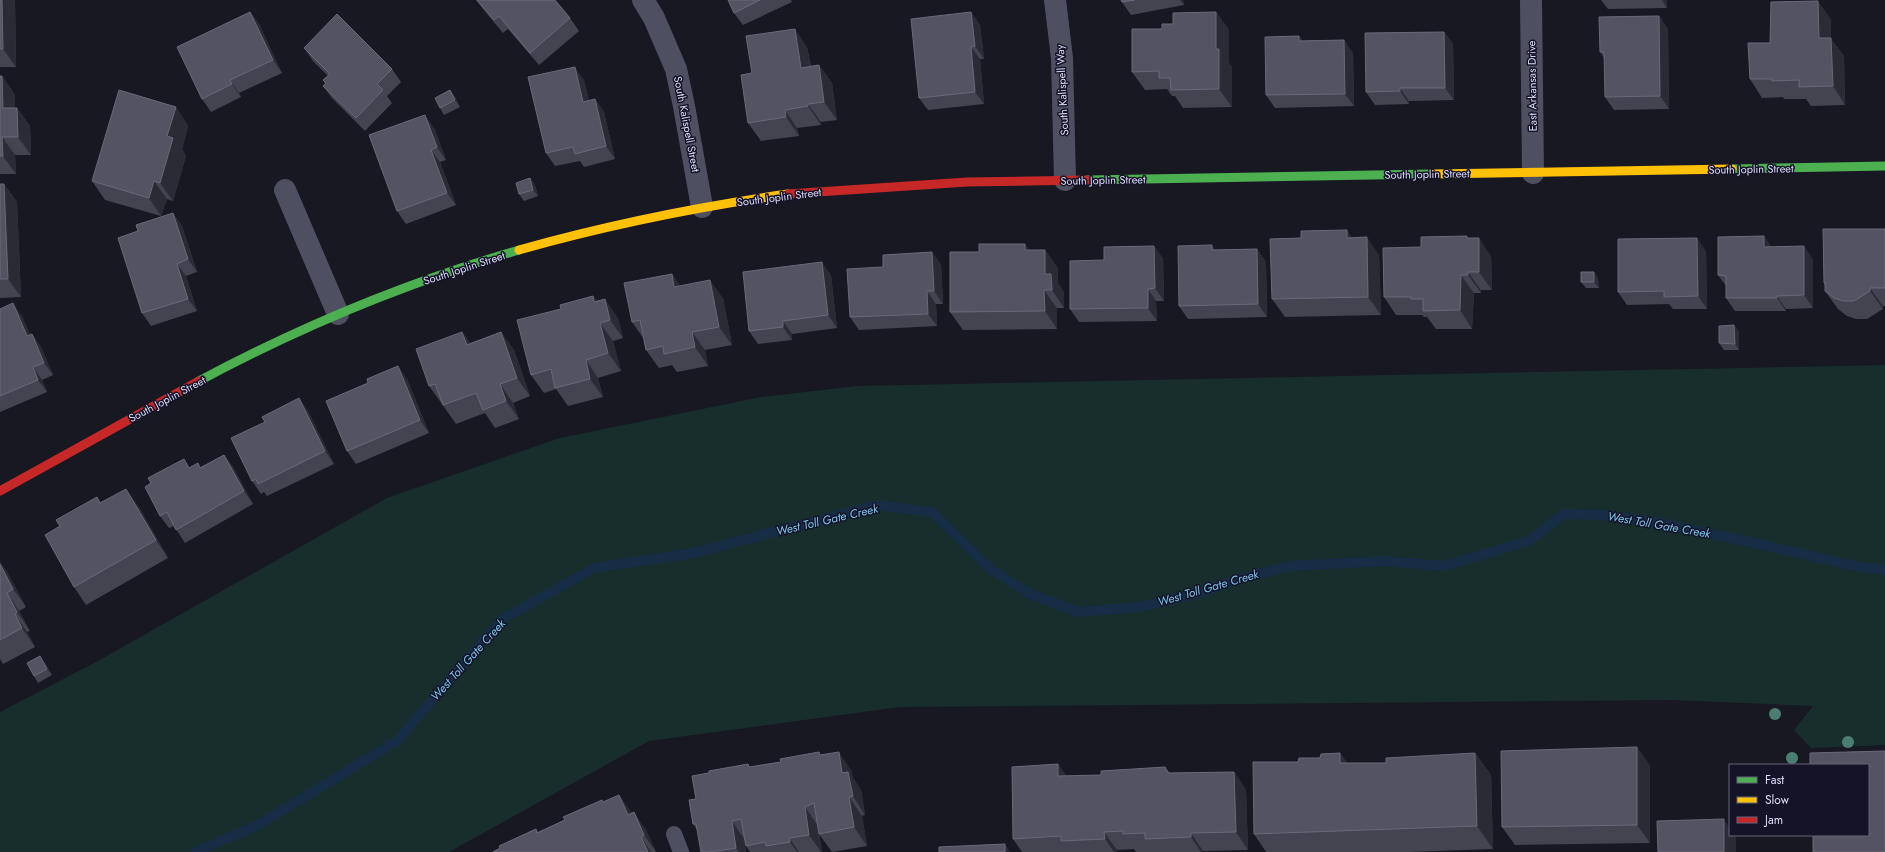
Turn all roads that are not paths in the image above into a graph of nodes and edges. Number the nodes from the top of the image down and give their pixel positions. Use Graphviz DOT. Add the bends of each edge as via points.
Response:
graph roads {
  1 [pos="643,0"];
  2 [pos="1055,0"];
  3 [pos="1531,0"];
  4 [pos="1885,166"];
  5 [pos="1533,172"];
  6 [pos="1065,180"];
  7 [pos="285,190"];
  8 [pos="702,207"];
  9 [pos="338,314"];
  10 [pos="0,491"];
  11 [pos="674,834"];
  12 [pos="681,852"];
  1 -- 8 [label="street, South Kalispell Street" via="654,18 676,69"];
  2 -- 6 [label="street, South Kalispell Way" via="1062,58"];
  3 -- 5 [label="street, East Arkansas Drive"];
  4 -- 5 [label="street, South Joplin Street"];
  5 -- 6 [label="street, South Joplin Street"];
  6 -- 8 [label="street, South Joplin Street" via="879,186 790,194"];
  7 -- 9 [label="street"];
  8 -- 9 [label="street, South Joplin Street" via="590,231 504,255 420,282"];
  9 -- 10 [label="street, South Joplin Street" via="225,367"];
  11 -- 12 [label="lane"];
}
